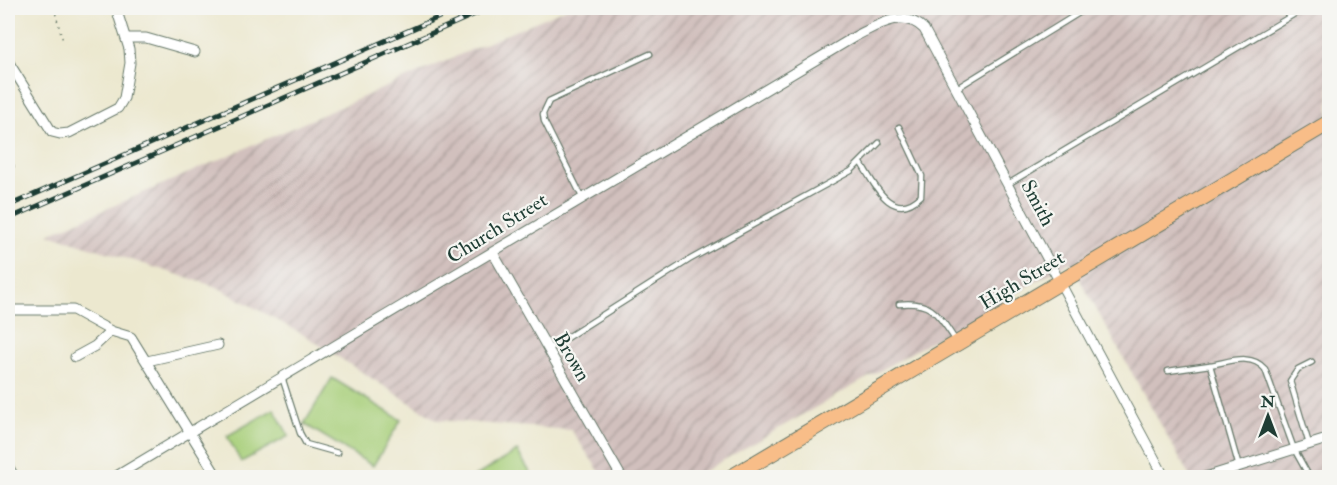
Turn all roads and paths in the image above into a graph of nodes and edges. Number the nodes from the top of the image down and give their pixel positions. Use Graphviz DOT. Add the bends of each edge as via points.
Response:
graph roads {
  1 [pos="54,8"];
  2 [pos="116,8"];
  3 [pos="907,8"];
  4 [pos="1088,8"];
  5 [pos="1303,9"];
  6 [pos="904,18"];
  7 [pos="127,38"];
  8 [pos="63,40"];
  9 [pos="195,52"];
  10 [pos="650,54"];
  11 [pos="8,61"];
  12 [pos="954,89"];
  13 [pos="1329,122"];
  14 [pos="899,127"];
  15 [pos="879,143"];
  16 [pos="8,159"];
  17 [pos="861,163"];
  18 [pos="11,166"];
  19 [pos="1008,184"];
  20 [pos="582,196"];
  21 [pos="493,253"];
  22 [pos="1060,282"];
  23 [pos="899,304"];
  24 [pos="8,310"];
  25 [pos="111,331"];
  26 [pos="957,343"];
  27 [pos="218,345"];
  28 [pos="547,350"];
  29 [pos="75,357"];
  30 [pos="147,361"];
  31 [pos="1312,362"];
  32 [pos="1210,365"];
  33 [pos="1168,371"];
  34 [pos="282,377"];
  35 [pos="192,431"];
  36 [pos="1329,438"];
  37 [pos="1308,444"];
  38 [pos="1294,449"];
  39 [pos="338,453"];
  40 [pos="8,466"];
  41 [pos="1239,467"];
  42 [pos="731,476"];
  43 [pos="15,477"];
  44 [pos="113,477"];
  45 [pos="218,477"];
  46 [pos="622,477"];
  47 [pos="1165,477"];
  48 [pos="1202,477"];
  49 [pos="1310,477"];
  1 -- 8 [label="path"];
  2 -- 7 [label="street"];
  3 -- 6 [label="lane"];
  4 -- 12 [label="lane"];
  5 -- 19 [label="lane"];
  6 -- 12 [label="street, Smith" via="924,29"];
  6 -- 20 [label="street, Church Street" via="887,21 856,36"];
  7 -- 9 [label="street" via="146,38"];
  7 -- 11 [label="street" via="130,63 124,98 118,108 60,134 46,125"];
  10 -- 20 [label="lane" via="549,101 546,106 544,121"];
  12 -- 19 [label="street, Smith"];
  13 -- 22 [label="main road, High Street"];
  14 -- 17 [label="lane" via="922,176 921,196 914,202 892,204 876,188"];
  15 -- 17 [label="lane"];
  16 -- 18 [label="lane"];
  17 -- 28 [label="lane" via="813,194 689,260"];
  19 -- 22 [label="street, Smith"];
  20 -- 21 [label="street, Church Street"];
  21 -- 28 [label="street, Brown"];
  21 -- 34 [label="street, Church Street"];
  22 -- 26 [label="main road, High Street"];
  22 -- 47 [label="street, Smith"];
  23 -- 26 [label="lane" via="920,303 930,307"];
  24 -- 25 [label="street" via="73,310"];
  25 -- 29 [label="street"];
  25 -- 30 [label="street" via="131,338"];
  26 -- 42 [label="main road, High Street"];
  27 -- 30 [label="street"];
  28 -- 46 [label="street, Brown"];
  30 -- 35 [label="street"];
  31 -- 37 [label="lane" via="1298,369 1290,381"];
  32 -- 33 [label="lane"];
  32 -- 38 [label="lane" via="1246,359 1259,362"];
  32 -- 41 [label="lane"];
  34 -- 35 [label="street, Church Street"];
  34 -- 39 [label="lane" via="306,444"];
  35 -- 44 [label="street, Church Street"];
  35 -- 45 [label="street"];
  36 -- 37 [label="street"];
  37 -- 38 [label="street"];
  38 -- 41 [label="street"];
  38 -- 49 [label="lane"];
  40 -- 43 [label="street"];
  41 -- 48 [label="street"];
}
